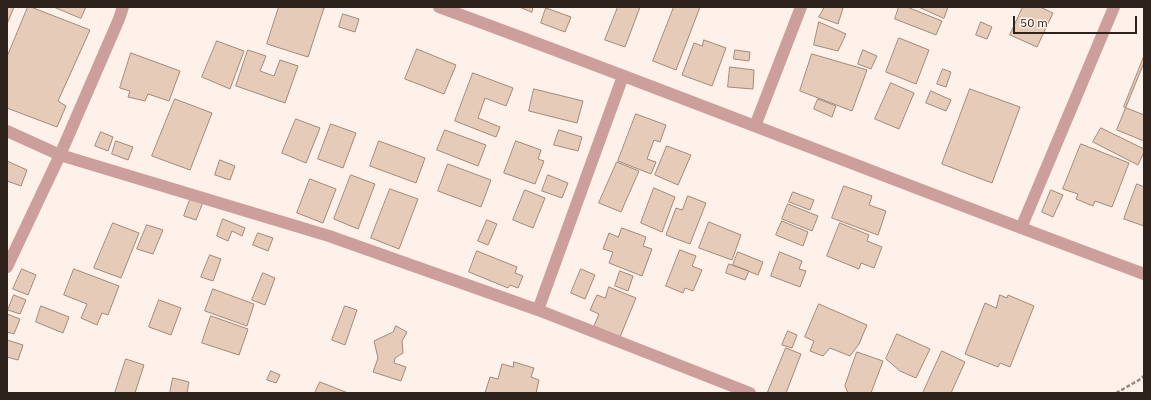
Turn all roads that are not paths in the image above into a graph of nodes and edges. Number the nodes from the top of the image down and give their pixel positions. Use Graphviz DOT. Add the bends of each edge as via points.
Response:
graph roads {
  1 [pos="123,7"];
  2 [pos="439,7"];
  3 [pos="801,7"];
  4 [pos="1114,7"];
  5 [pos="623,76"];
  6 [pos="755,126"];
  7 [pos="7,131"];
  8 [pos="60,155"];
  9 [pos="1021,228"];
  10 [pos="7,267"];
  11 [pos="1144,274"];
  12 [pos="538,310"];
  13 [pos="750,393"];
  1 -- 8 [label="street"];
  2 -- 5 [label="street"];
  3 -- 6 [label="street"];
  4 -- 9 [label="street"];
  5 -- 6 [label="street"];
  5 -- 12 [label="street"];
  6 -- 9 [label="street"];
  7 -- 8 [label="street"];
  8 -- 10 [label="street"];
  8 -- 12 [label="street" via="329,236"];
  9 -- 11 [label="street"];
  12 -- 13 [label="street"];
}
